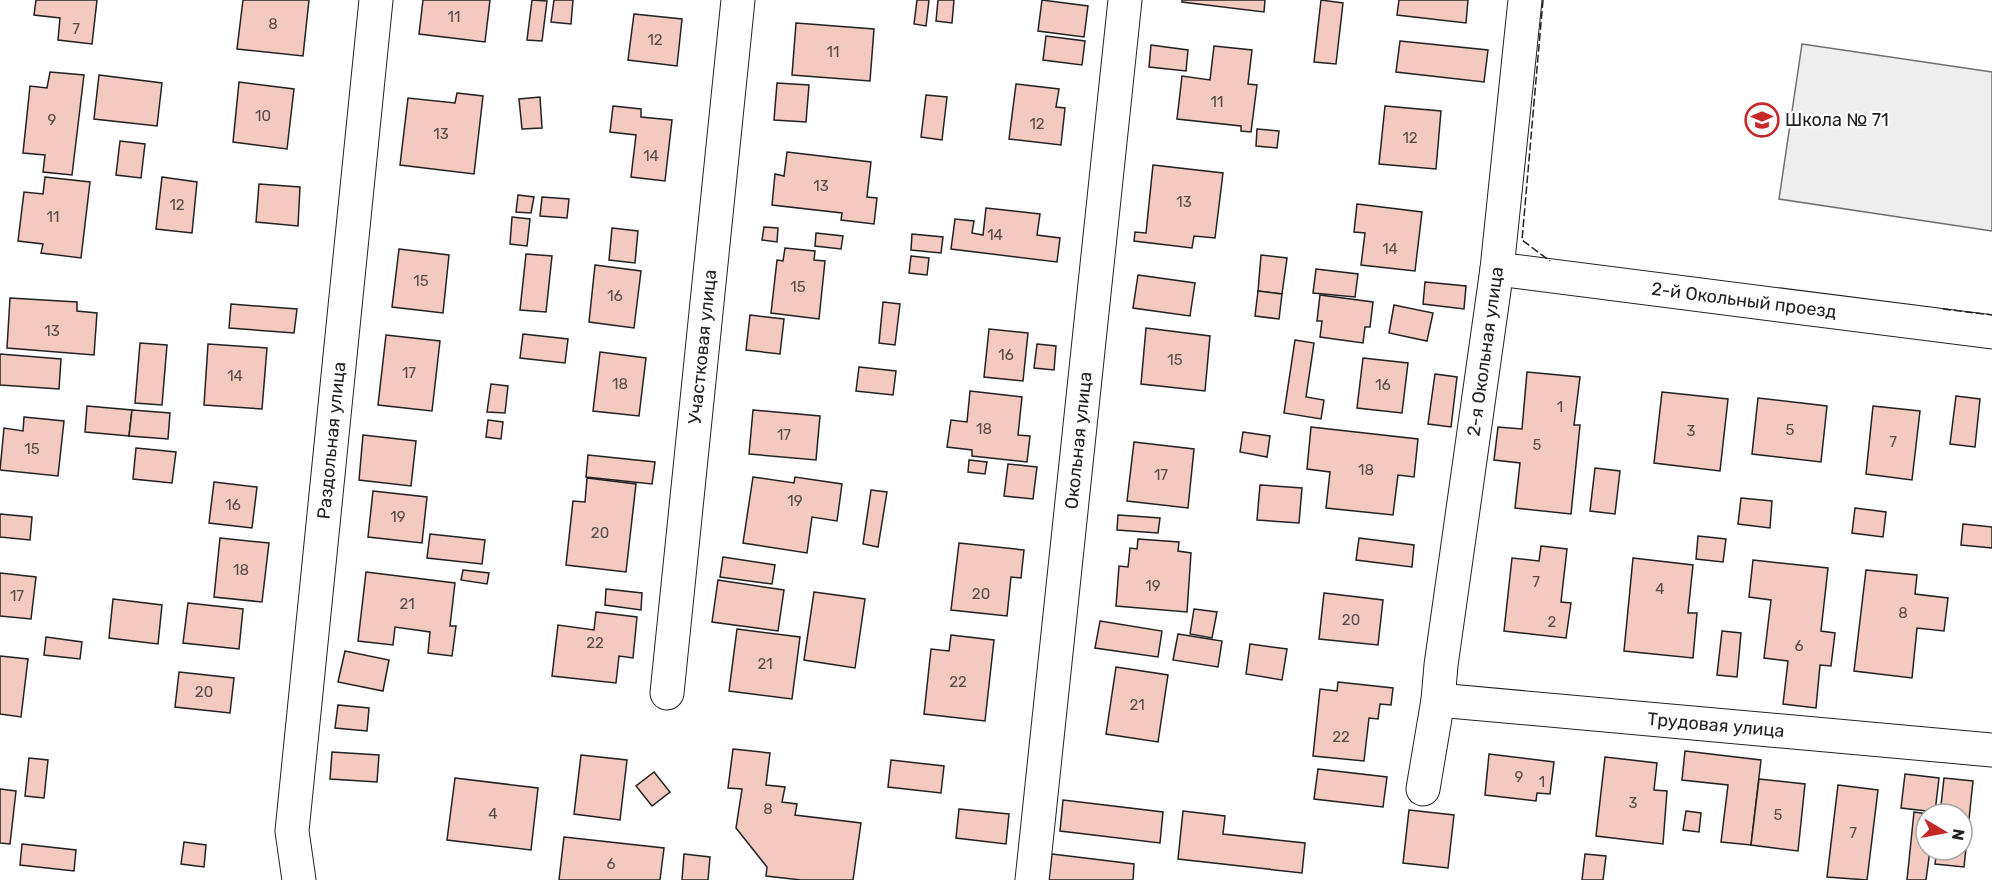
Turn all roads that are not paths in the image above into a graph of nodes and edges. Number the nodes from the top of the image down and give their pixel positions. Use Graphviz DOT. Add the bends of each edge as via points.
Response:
graph roads {
  1 [pos="376,0"];
  2 [pos="738,0"];
  3 [pos="1125,0"];
  4 [pos="1525,0"];
  5 [pos="1497,269"];
  6 [pos="1992,332"];
  7 [pos="668,693"];
  8 [pos="1438,700"];
  9 [pos="1992,750"];
  10 [pos="1423,789"];
  11 [pos="298,880"];
  12 [pos="1032,880"];
  1 -- 11 [label="street, Раздольная улица" via="292,831"];
  2 -- 7 [label="street, Участковая улица"];
  3 -- 12 [label="street, Окольная улица"];
  4 -- 5 [label="street, 2-я Окольная улица"];
  5 -- 6 [label="street, 2-й Окольный проезд"];
  5 -- 8 [label="street, 2-я Окольная улица"];
  8 -- 9 [label="street, Трудовая улица"];
  8 -- 10 [label="street, 2-я Окольная улица"];
}
